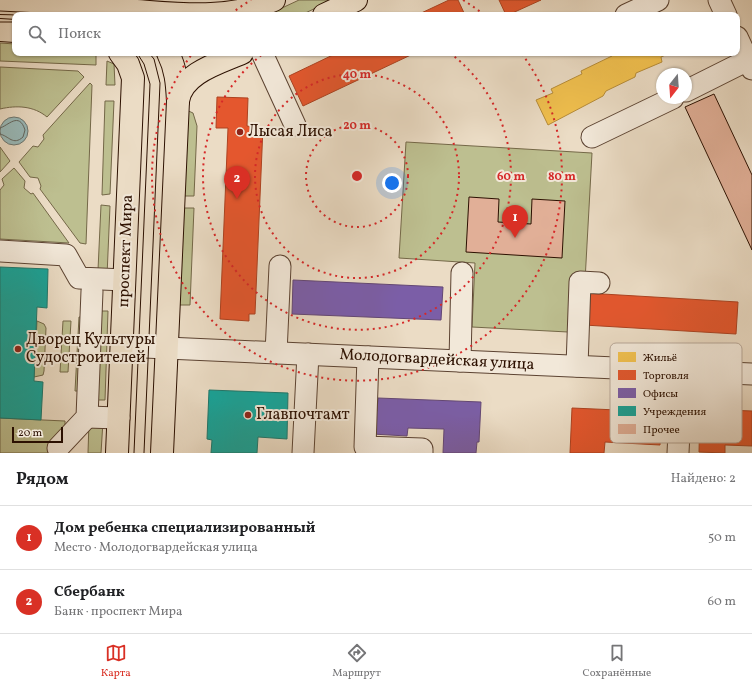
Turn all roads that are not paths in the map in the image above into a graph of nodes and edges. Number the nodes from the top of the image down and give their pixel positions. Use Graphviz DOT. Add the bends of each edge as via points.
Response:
graph roads {
  1 [pos="274,0"];
  2 [pos="356,0"];
  3 [pos="658,0"];
  4 [pos="719,0"];
  5 [pos="0,3"];
  6 [pos="79,7"];
  7 [pos="104,12"];
  8 [pos="152,12"];
  9 [pos="240,12"];
  10 [pos="330,12"];
  11 [pos="632,12"];
  12 [pos="725,12"];
  13 [pos="0,30"];
  14 [pos="12,31"];
  15 [pos="740,44"];
  16 [pos="122,56"];
  17 [pos="170,56"];
  18 [pos="235,56"];
  19 [pos="263,56"];
  20 [pos="750,65"];
  21 [pos="692,89"];
  22 [pos="178,101"];
  23 [pos="661,104"];
  24 [pos="295,125"];
  25 [pos="592,137"];
  26 [pos="0,251"];
  27 [pos="280,266"];
  28 [pos="462,272"];
  29 [pos="124,280"];
  30 [pos="599,283"];
  31 [pos="92,291"];
  32 [pos="122,346"];
  33 [pos="167,348"];
  34 [pos="276,352"];
  35 [pos="308,354"];
  36 [pos="368,357"];
  37 [pos="460,361"];
  38 [pos="577,366"];
  39 [pos="610,368"];
  40 [pos="742,374"];
  41 [pos="752,374"];
  42 [pos="87,417"];
  43 [pos="119,418"];
  44 [pos="678,443"];
  45 [pos="58,448"];
  46 [pos="117,453"];
  47 [pos="162,453"];
  48 [pos="303,453"];
  49 [pos="422,453"];
  50 [pos="678,453"];
  1 -- 9 [label="main road" via="258,8"];
  2 -- 10 [label="main road"];
  3 -- 11 [label="street"];
  4 -- 12 [label="street"];
  5 -- 6 [label="main road"];
  6 -- 7 [label="main road"];
  6 -- 8 [label="main road"];
  13 -- 14 [label="main road"];
  15 -- 20 [label="street"];
  16 -- 29 [label="main road, проспект Мира" via="133,78"];
  17 -- 22 [label="main road" via="177,77"];
  18 -- 22 [label="main road" via="192,77 179,93"];
  19 -- 24 [label="street"];
  20 -- 21 [label="street"];
  22 -- 33 [label="main road"];
  23 -- 25 [label="street"];
  26 -- 29 [label="street" via="66,255 79,278"];
  27 -- 34 [label="street"];
  28 -- 37 [label="street"];
  29 -- 32 [label="main road, проспект Мира"];
  30 -- 38 [label="street" via="580,282"];
  31 -- 42 [label="street"];
  32 -- 33 [label="street, Молодогвардейская улица"];
  32 -- 43 [label="main road, проспект Мира"];
  33 -- 34 [label="street, Молодогвардейская улица"];
  33 -- 47 [label="main road"];
  34 -- 35 [label="street, Молодогвардейская улица"];
  35 -- 36 [label="street, Молодогвардейская улица"];
  35 -- 48 [label="street"];
  36 -- 37 [label="street, Молодогвардейская улица"];
  36 -- 49 [label="street" via="365,447 422,449"];
  37 -- 38 [label="street, Молодогвардейская улица"];
  38 -- 39 [label="street, Молодогвардейская улица"];
  40 -- 41 [label="street, Молодогвардейская улица"];
  42 -- 43 [label="street"];
  42 -- 45 [label="street"];
  43 -- 46 [label="main road, проспект Мира"];
  44 -- 50 [label="street"];
}
